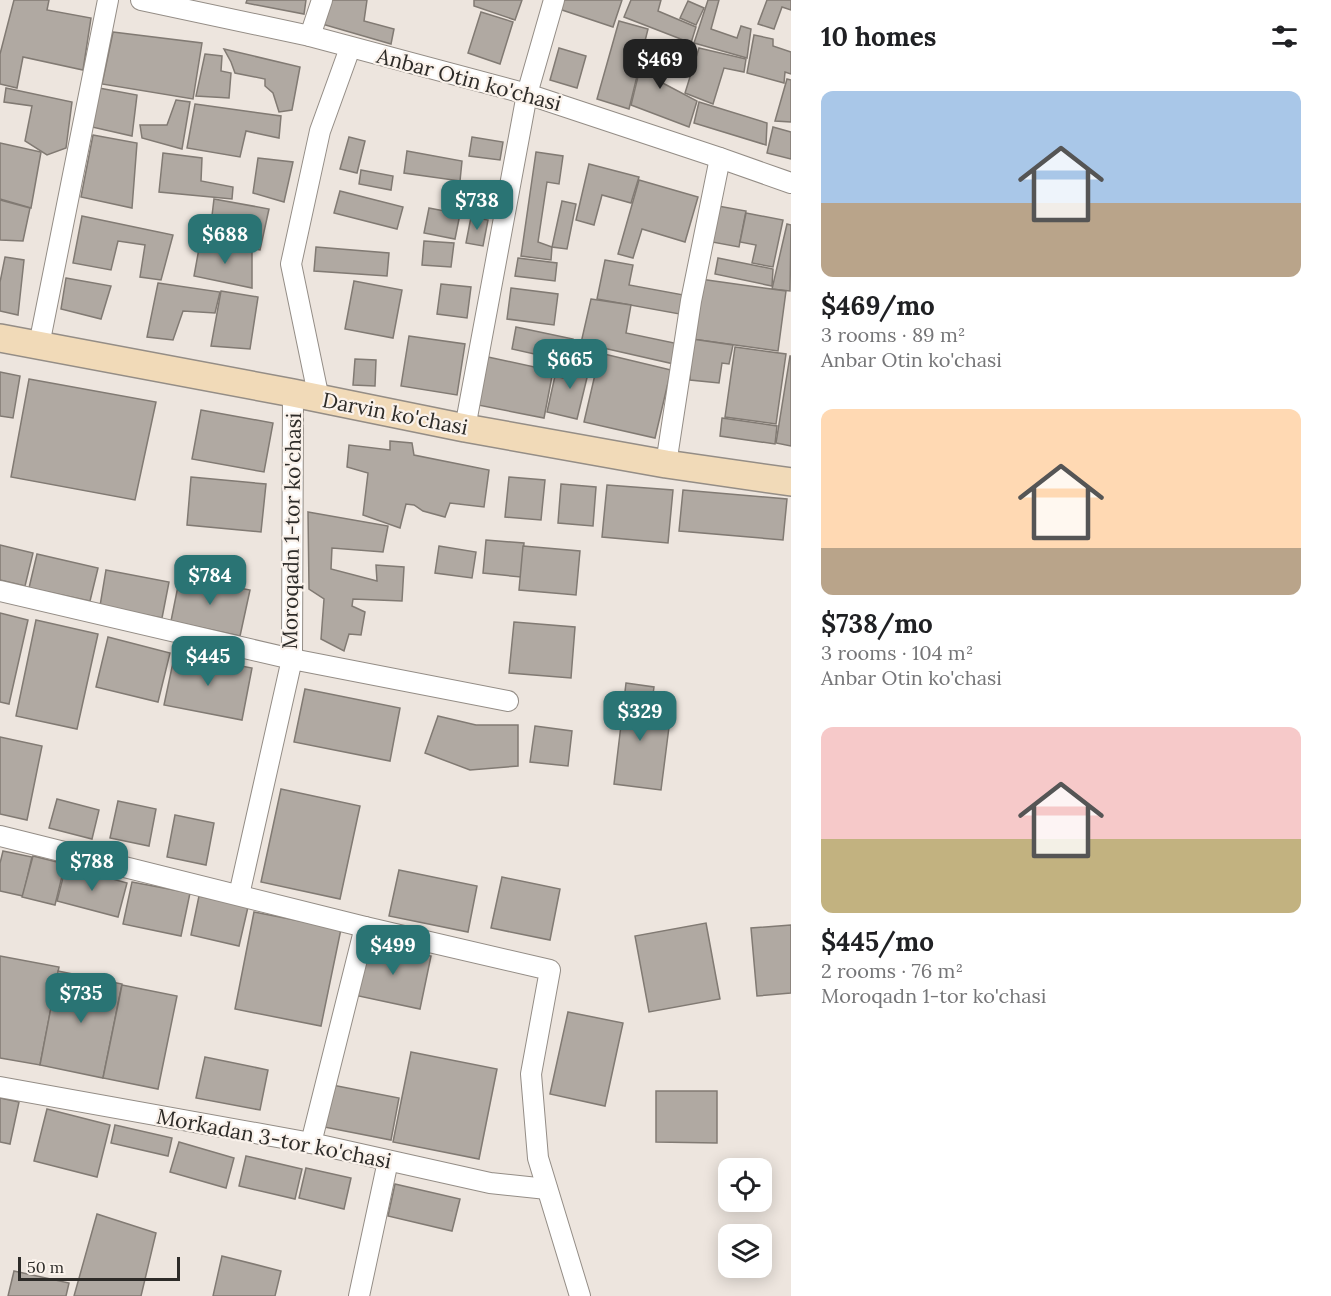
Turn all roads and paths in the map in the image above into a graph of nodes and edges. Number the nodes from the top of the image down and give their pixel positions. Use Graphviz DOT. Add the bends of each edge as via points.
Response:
graph roads {
  1 [pos="108,0"];
  2 [pos="141,0"];
  3 [pos="322,0"];
  4 [pos="554,0"];
  5 [pos="310,36"];
  6 [pos="350,48"];
  7 [pos="528,94"];
  8 [pos="720,158"];
  9 [pos="791,183"];
  10 [pos="0,338"];
  11 [pos="39,345"];
  12 [pos="293,393"];
  13 [pos="319,399"];
  14 [pos="465,428"];
  15 [pos="666,464"];
  16 [pos="791,482"];
  17 [pos="0,591"];
  18 [pos="292,659"];
  19 [pos="508,700"];
  20 [pos="0,836"];
  21 [pos="239,895"];
  22 [pos="365,927"];
  23 [pos="0,1087"];
  24 [pos="310,1143"];
  25 [pos="388,1161"];
  26 [pos="548,1189"];
  27 [pos="359,1296"];
  28 [pos="580,1296"];
  1 -- 11 [label="street"];
  2 -- 5 [label="street, Anbar Otin ko'chasi"];
  3 -- 5 [label="street"];
  4 -- 7 [label="street"];
  5 -- 6 [label="street, Anbar Otin ko'chasi"];
  6 -- 7 [label="street, Anbar Otin ko'chasi"];
  6 -- 13 [label="street" via="320,131 291,264"];
  7 -- 8 [label="street, Anbar Otin ko'chasi"];
  7 -- 14 [label="street"];
  8 -- 9 [label="street, Anbar Otin ko'chasi"];
  8 -- 15 [label="street" via="691,301"];
  10 -- 11 [label="street, Darvin ko'chasi"];
  11 -- 12 [label="street, Darvin ko'chasi"];
  12 -- 13 [label="street, Darvin ko'chasi"];
  12 -- 18 [label="street, Morоqadn 1-tor ko'chasi"];
  13 -- 14 [label="street, Darvin ko'chasi"];
  14 -- 15 [label="street, Darvin ko'chasi"];
  15 -- 16 [label="street, Darvin ko'chasi"];
  17 -- 18 [label="street, Morоqadn 1-tor ko'chasi"];
  18 -- 19 [label="street"];
  18 -- 21 [label="street"];
  20 -- 21 [label="street"];
  21 -- 22 [label="street"];
  22 -- 24 [label="street"];
  22 -- 26 [label="street" via="550,970 531,1074 538,1158"];
  23 -- 24 [label="street, Morkadan 3-tor ko'chasi"];
  24 -- 25 [label="street, Morkadan 3-tor ko'chasi"];
  25 -- 26 [label="street, Morkadan 3-tor ko'chasi" via="490,1183"];
  25 -- 27 [label="street"];
  26 -- 28 [label="street"];
}
